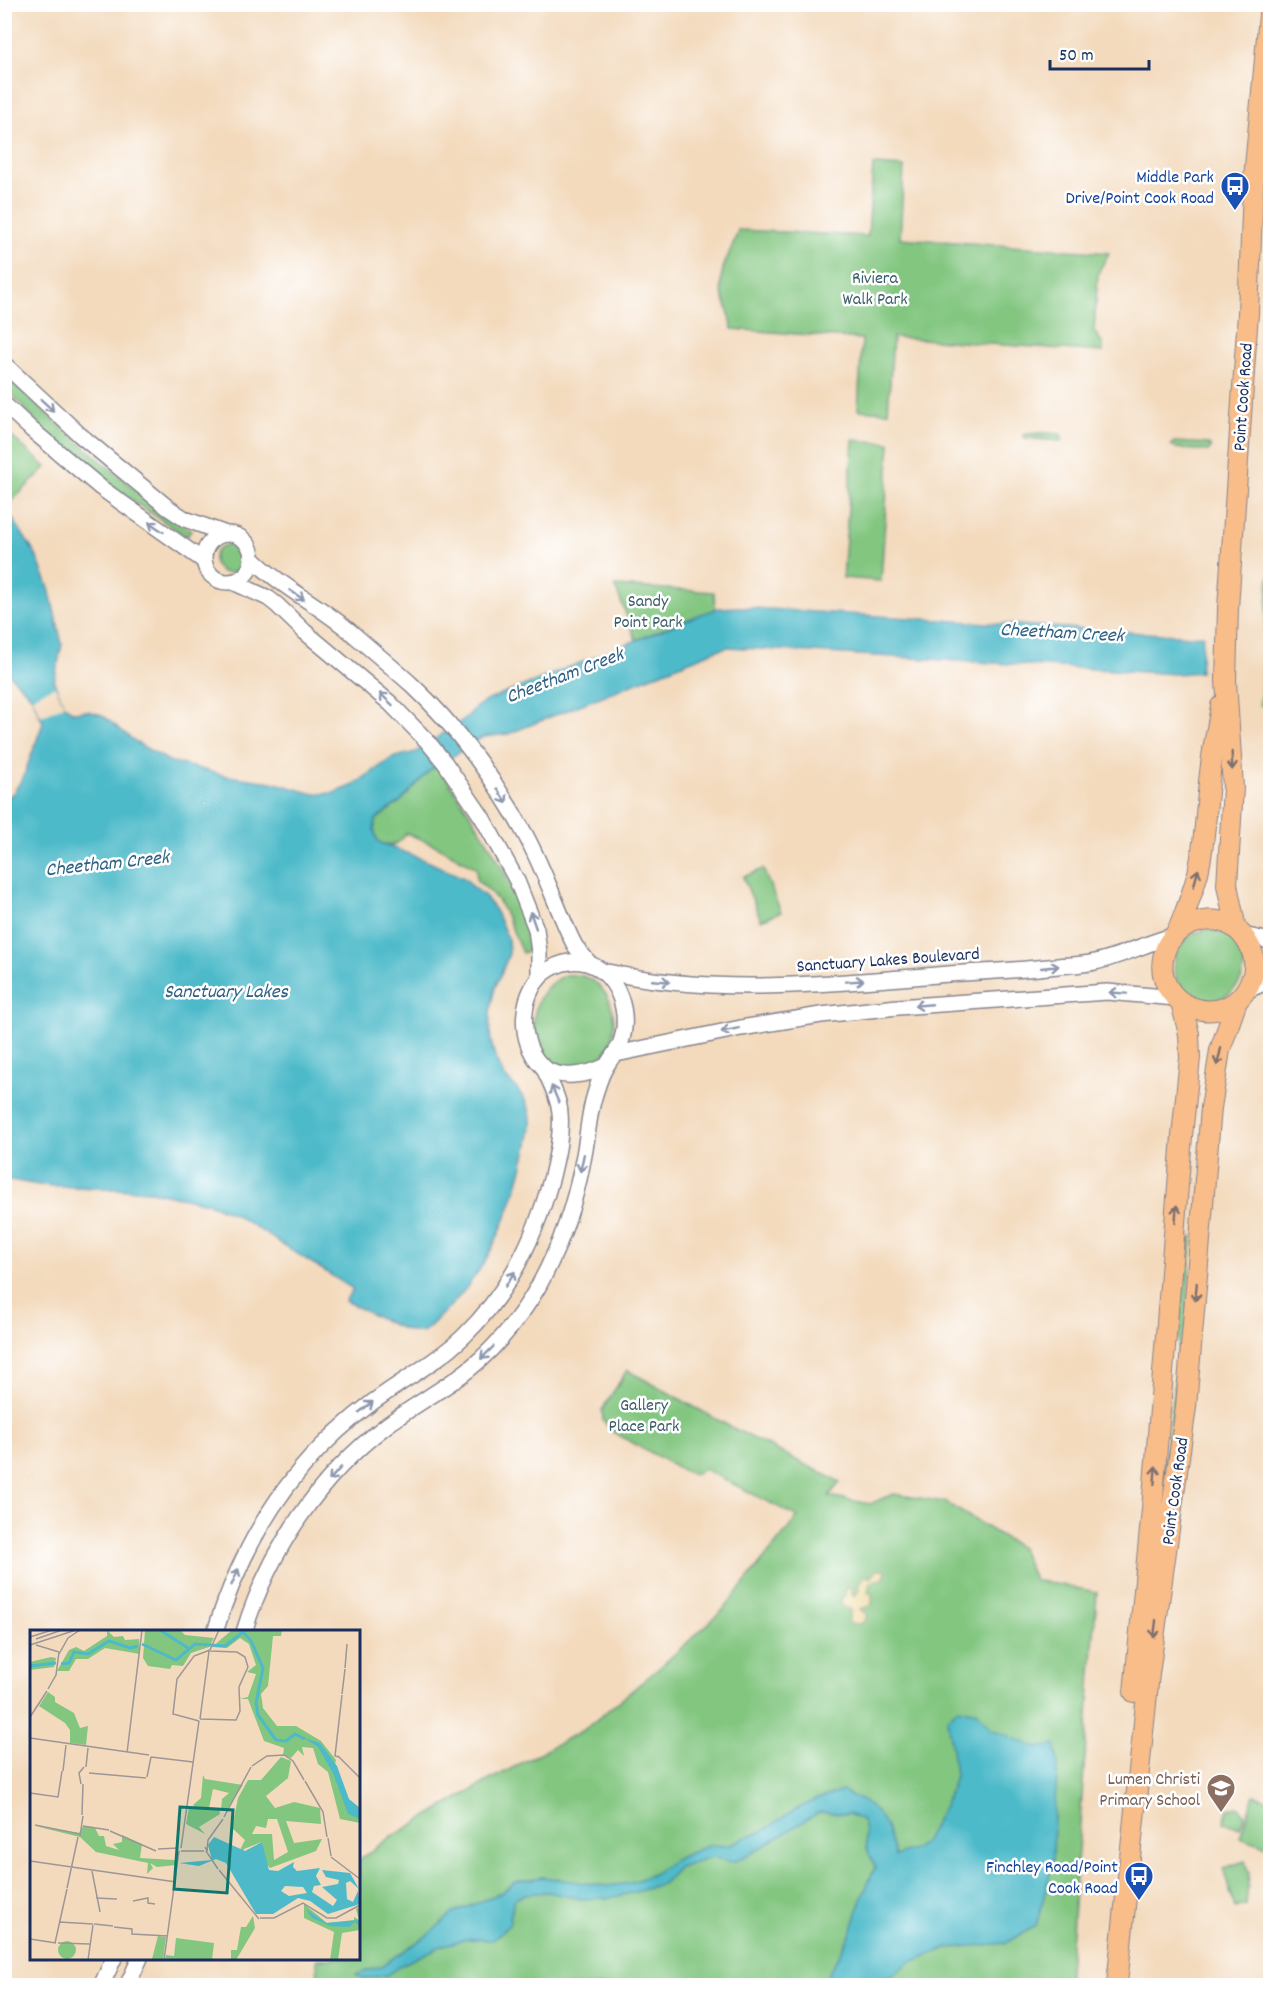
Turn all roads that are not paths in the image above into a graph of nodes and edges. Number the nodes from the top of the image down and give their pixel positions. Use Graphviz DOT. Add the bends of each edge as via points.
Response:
graph roads {
  1 [pos="1270,4"];
  2 [pos="1262,185"];
  3 [pos="4,364"];
  4 [pos="4,404"];
  5 [pos="226,534"];
  6 [pos="252,558"];
  7 [pos="204,561"];
  8 [pos="233,582"];
  9 [pos="1226,681"];
  10 [pos="1240,932"];
  11 [pos="1174,935"];
  12 [pos="1270,941"];
  13 [pos="596,967"];
  14 [pos="539,978"];
  15 [pos="1270,980"];
  16 [pos="1242,996"];
  17 [pos="1179,1000"];
  18 [pos="616,1054"];
  19 [pos="543,1066"];
  20 [pos="606,1066"];
  21 [pos="1201,1227"];
  22 [pos="440,1356"];
  23 [pos="456,1379"];
  24 [pos="1161,1401"];
  25 [pos="339,1430"];
  26 [pos="360,1448"];
  27 [pos="1152,1509"];
  28 [pos="1172,1511"];
  29 [pos="216,1630"];
  30 [pos="245,1630"];
  31 [pos="1135,1754"];
  32 [pos="114,1960"];
  33 [pos="140,1960"];
  34 [pos="1117,1985"];
  35 [pos="101,1986"];
  36 [pos="127,1986"];
  1 -- 2 [label="main road, Point Cook Road"];
  2 -- 9 [label="main road, Point Cook Road" via="1248,313"];
  3 -- 5 [label="street, one-way" via="80,435 167,507 185,519"];
  7 -- 4 [label="street, one-way" via="101,488"];
  5 -- 6 [label="street" via="244,541"];
  5 -- 7 [label="street" via="207,546"];
  6 -- 8 [label="street" via="247,573"];
  6 -- 13 [label="street, one-way" via="268,574 347,629 414,686 451,727 524,832 575,946"];
  7 -- 8 [label="street" via="213,578"];
  14 -- 8 [label="street, one-way" via="536,929 517,881 483,817 445,763 384,697 278,605"];
  9 -- 10 [label="main road, Point Cook Road, one-way" via="1233,788 1227,885"];
  11 -- 9 [label="main road, Point Cook Road, one-way" via="1198,873 1211,763"];
  10 -- 11 [label="main road" via="1225,922 1212,920 1193,923"];
  10 -- 12 [label="street"];
  10 -- 16 [label="main road" via="1251,948 1254,963 1253,977"];
  13 -- 11 [label="street, Sanctuary Lakes Boulevard, one-way" via="638,979 711,985 802,984 1092,963"];
  11 -- 17 [label="main road" via="1162,968 1169,989"];
  13 -- 14 [label="street" via="560,965"];
  13 -- 18 [label="street" via="611,979 623,1008 623,1037"];
  14 -- 19 [label="street" via="530,994 525,1020 529,1045"];
  15 -- 16 [label="street"];
  16 -- 17 [label="main road" via="1227,1007 1209,1011 1192,1008"];
  16 -- 21 [label="main road, Point Cook Road, one-way" via="1220,1050 1215,1076"];
  17 -- 18 [label="street, one-way" via="1107,992 898,1007 741,1028"];
  24 -- 17 [label="main road, Point Cook Road, one-way" via="1190,1058 1189,1034"];
  18 -- 20 [label="street"];
  19 -- 20 [label="street" via="579,1075"];
  22 -- 19 [label="street, one-way" via="484,1315 512,1276 541,1213 561,1126 559,1104"];
  20 -- 23 [label="street, one-way" via="594,1095 583,1161 556,1251 523,1310 486,1354"];
  21 -- 24 [label="main road" via="1184,1240 1174,1353"];
  21 -- 28 [label="main road, Point Cook Road, one-way" via="1186,1407"];
  22 -- 23 [label="street"];
  25 -- 22 [label="street, one-way" via="370,1403"];
  23 -- 26 [label="street" via="402,1414"];
  27 -- 24 [label="main road, Point Cook Road, one-way"];
  25 -- 26 [label="street"];
  29 -- 25 [label="street, one-way" via="240,1565 271,1509 302,1468"];
  26 -- 30 [label="street, one-way" via="315,1496 288,1535 265,1576"];
  27 -- 28 [label="main road"];
  27 -- 31 [label="main road, Point Cook Road"];
  28 -- 31 [label="main road, Point Cook Road, one-way"];
  31 -- 34 [label="main road, Point Cook Road" via="1117,1911"];
  32 -- 35 [label="street"];
  33 -- 36 [label="street"];
}
